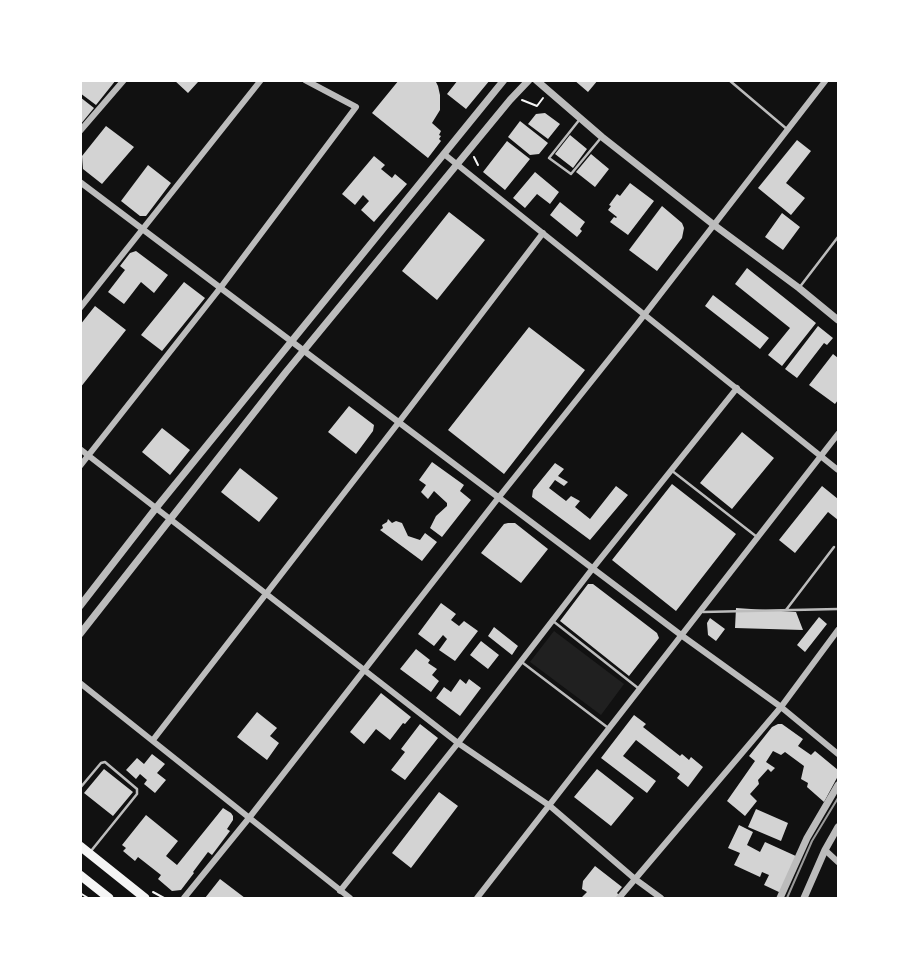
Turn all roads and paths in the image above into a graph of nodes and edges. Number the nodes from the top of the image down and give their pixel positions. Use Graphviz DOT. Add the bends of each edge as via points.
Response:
graph roads {
  1 [pos="124,80"];
  2 [pos="261,80"];
  3 [pos="305,80"];
  4 [pos="504,80"];
  5 [pos="529,80"];
  6 [pos="536,80"];
  7 [pos="729,80"];
  8 [pos="826,80"];
  9 [pos="520,100"];
  10 [pos="537,106"];
  11 [pos="580,118"];
  12 [pos="788,130"];
  13 [pos="80,131"];
  14 [pos="602,137"];
  15 [pos="444,154"];
  16 [pos="474,157"];
  17 [pos="478,164"];
  18 [pos="458,165"];
  19 [pos="80,182"];
  20 [pos="714,225"];
  21 [pos="143,228"];
  22 [pos="543,233"];
  23 [pos="838,237"];
  24 [pos="221,287"];
  25 [pos="799,288"];
  26 [pos="80,308"];
  27 [pos="645,314"];
  28 [pos="838,320"];
  29 [pos="293,341"];
  30 [pos="304,350"];
  31 [pos="737,388"];
  32 [pos="399,422"];
  33 [pos="838,434"];
  34 [pos="80,449"];
  35 [pos="89,456"];
  36 [pos="822,456"];
  37 [pos="80,466"];
  38 [pos="671,470"];
  39 [pos="838,470"];
  40 [pos="499,497"];
  41 [pos="156,508"];
  42 [pos="171,519"];
  43 [pos="758,538"];
  44 [pos="834,547"];
  45 [pos="593,568"];
  46 [pos="267,594"];
  47 [pos="80,606"];
  48 [pos="838,609"];
  49 [pos="786,610"];
  50 [pos="699,612"];
  51 [pos="553,621"];
  52 [pos="838,630"];
  53 [pos="80,634"];
  54 [pos="681,635"];
  55 [pos="521,662"];
  56 [pos="363,669"];
  57 [pos="80,683"];
  58 [pos="640,690"];
  59 [pos="781,707"];
  60 [pos="609,729"];
  61 [pos="153,740"];
  62 [pos="458,743"];
  63 [pos="838,754"];
  64 [pos="838,785"];
  65 [pos="80,788"];
  66 [pos="550,806"];
  67 [pos="249,818"];
  68 [pos="838,827"];
  69 [pos="80,846"];
  70 [pos="825,850"];
  71 [pos="89,853"];
  72 [pos="838,862"];
  73 [pos="80,875"];
  74 [pos="635,879"];
  75 [pos="340,891"];
  76 [pos="80,893"];
  77 [pos="88,898"];
  78 [pos="109,898"];
  79 [pos="145,898"];
  80 [pos="184,898"];
  81 [pos="350,898"];
  82 [pos="477,898"];
  83 [pos="619,898"];
  84 [pos="661,898"];
  85 [pos="780,898"];
  86 [pos="804,898"];
  1 -- 13 [label="street"];
  2 -- 21 [label="street"];
  3 -- 24 [label="street" via="356,107"];
  4 -- 15 [label="street"];
  5 -- 18 [label="street"];
  6 -- 11 [label="street"];
  7 -- 12 [label="lane"];
  8 -- 12 [label="street"];
  9 -- 10 [label="path"];
  11 -- 14 [label="street"];
  11 -- 14 [label="lane" via="549,158 571,174"];
  12 -- 20 [label="street"];
  14 -- 20 [label="street"];
  15 -- 18 [label="street"];
  15 -- 29 [label="street"];
  16 -- 17 [label="path"];
  18 -- 22 [label="street"];
  18 -- 30 [label="street"];
  19 -- 21 [label="street"];
  20 -- 25 [label="street"];
  20 -- 27 [label="street"];
  21 -- 24 [label="street"];
  21 -- 26 [label="street"];
  22 -- 27 [label="street"];
  22 -- 32 [label="street"];
  23 -- 25 [label="lane"];
  24 -- 29 [label="street"];
  24 -- 35 [label="street"];
  25 -- 28 [label="street"];
  27 -- 31 [label="street"];
  27 -- 40 [label="street"];
  29 -- 30 [label="street"];
  29 -- 41 [label="street"];
  30 -- 32 [label="street"];
  30 -- 42 [label="street"];
  31 -- 36 [label="street"];
  31 -- 38 [label="street"];
  32 -- 40 [label="street"];
  32 -- 46 [label="street"];
  33 -- 36 [label="street"];
  34 -- 35 [label="street"];
  35 -- 37 [label="street"];
  35 -- 41 [label="street"];
  36 -- 39 [label="street"];
  36 -- 43 [label="street"];
  38 -- 43 [label="lane"];
  38 -- 45 [label="street"];
  40 -- 45 [label="street"];
  40 -- 56 [label="street"];
  41 -- 42 [label="street"];
  41 -- 47 [label="street"];
  42 -- 46 [label="street"];
  42 -- 53 [label="street"];
  43 -- 50 [label="street"];
  44 -- 49 [label="lane"];
  45 -- 51 [label="street"];
  45 -- 54 [label="street"];
  46 -- 56 [label="street"];
  46 -- 61 [label="street"];
  48 -- 49 [label="lane"];
  49 -- 50 [label="lane"];
  50 -- 54 [label="street"];
  51 -- 55 [label="street"];
  51 -- 58 [label="lane"];
  52 -- 59 [label="street"];
  54 -- 58 [label="street"];
  54 -- 59 [label="street"];
  55 -- 60 [label="lane"];
  55 -- 62 [label="street"];
  56 -- 62 [label="street"];
  56 -- 67 [label="street"];
  57 -- 61 [label="street"];
  58 -- 60 [label="street"];
  59 -- 63 [label="street"];
  59 -- 74 [label="street"];
  60 -- 66 [label="street"];
  61 -- 67 [label="street"];
  62 -- 66 [label="street"];
  62 -- 75 [label="street"];
  64 -- 85 [label="street"];
  65 -- 71 [label="lane" via="105,762 137,789"];
  66 -- 74 [label="street"];
  66 -- 82 [label="street"];
  67 -- 75 [label="street"];
  67 -- 80 [label="street"];
  68 -- 70 [label="street"];
  69 -- 71 [label="main road"];
  70 -- 72 [label="street"];
  70 -- 86 [label="street"];
  71 -- 79 [label="main road"];
  73 -- 78 [label="main road"];
  74 -- 83 [label="street"];
  74 -- 84 [label="street"];
  75 -- 81 [label="street"];
  76 -- 77 [label="path"];
}
